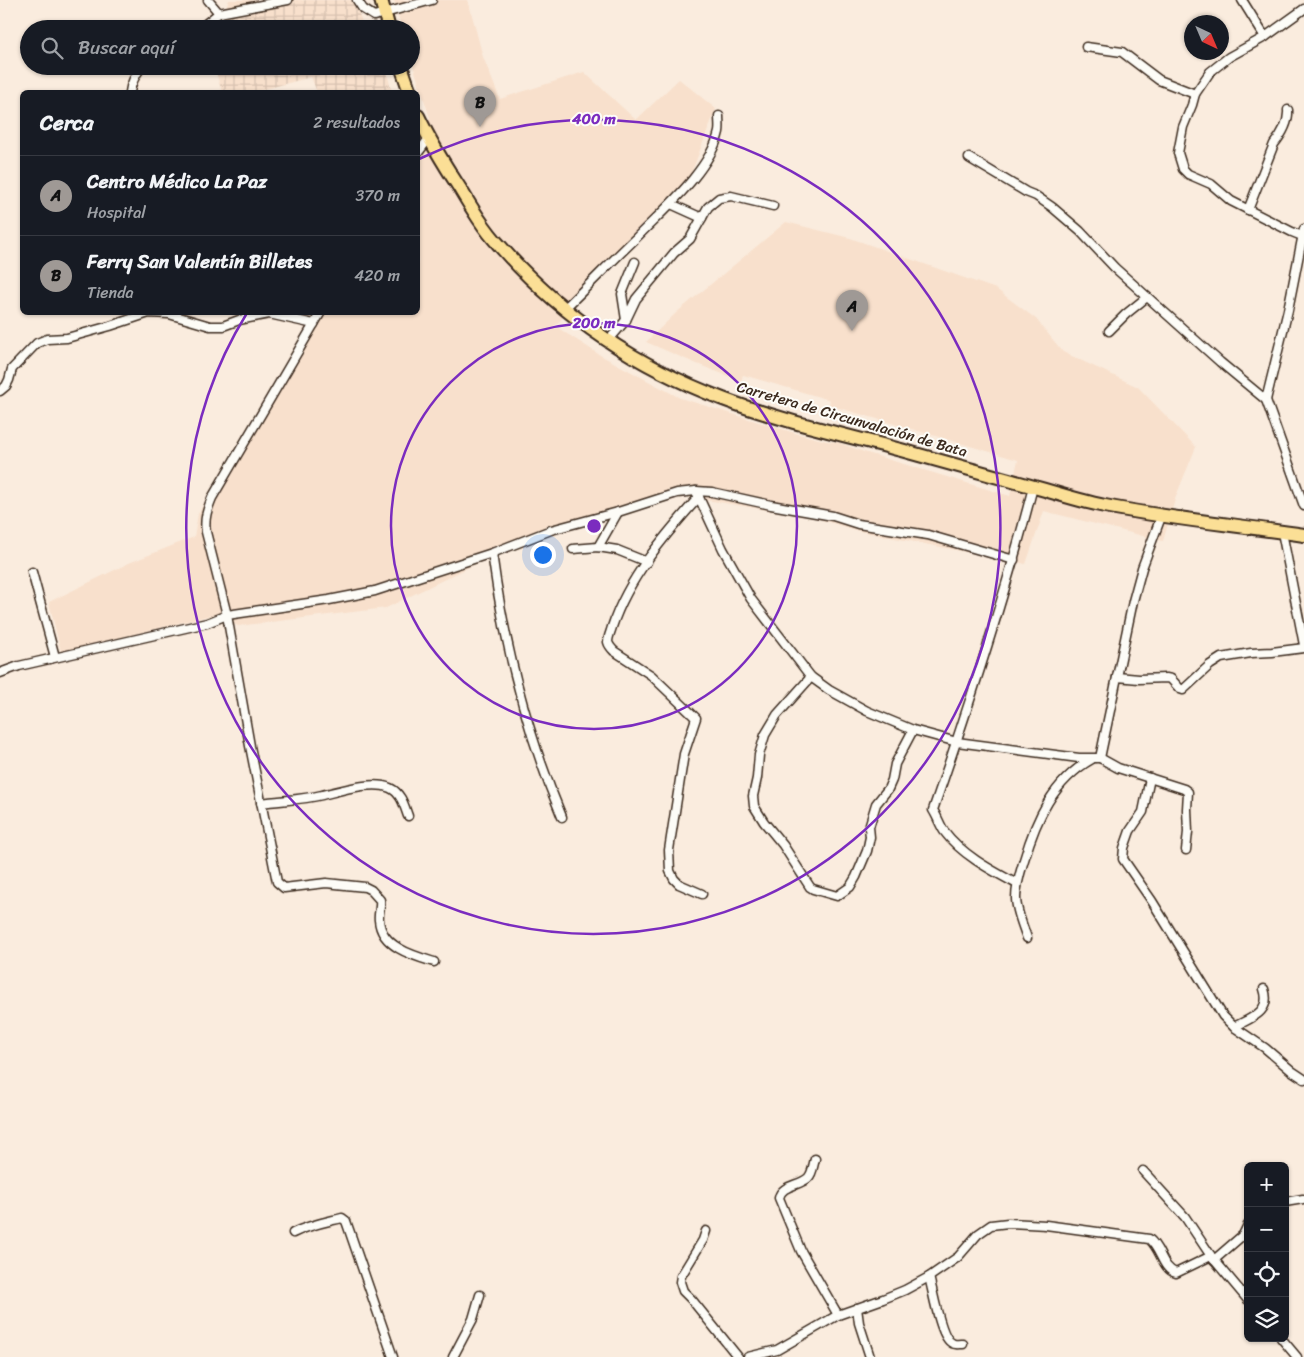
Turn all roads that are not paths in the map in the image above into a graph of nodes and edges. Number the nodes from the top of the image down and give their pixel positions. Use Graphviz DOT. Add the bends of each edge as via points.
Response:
graph roads {
  1 [pos="208,0"];
  2 [pos="288,0"];
  3 [pos="357,0"];
  4 [pos="381,0"];
  5 [pos="432,0"];
  6 [pos="1242,0"];
  7 [pos="1304,9"];
  8 [pos="219,13"];
  9 [pos="384,14"];
  10 [pos="210,20"];
  11 [pos="386,20"];
  12 [pos="1265,37"];
  13 [pos="1086,47"];
  14 [pos="136,75"];
  15 [pos="405,75"];
  16 [pos="130,90"];
  17 [pos="409,90"];
  18 [pos="1195,94"];
  19 [pos="1288,110"];
  20 [pos="719,116"];
  21 [pos="420,120"];
  22 [pos="428,138"];
  23 [pos="420,151"];
  24 [pos="969,158"];
  25 [pos="671,204"];
  26 [pos="773,206"];
  27 [pos="1248,210"];
  28 [pos="702,218"];
  29 [pos="1303,232"];
  30 [pos="634,262"];
  31 [pos="1147,296"];
  32 [pos="564,309"];
  33 [pos="143,315"];
  34 [pos="185,315"];
  35 [pos="263,315"];
  36 [pos="273,315"];
  37 [pos="319,315"];
  38 [pos="626,320"];
  39 [pos="314,324"];
  40 [pos="1109,331"];
  41 [pos="608,341"];
  42 [pos="0,391"];
  43 [pos="1266,400"];
  44 [pos="1033,487"];
  45 [pos="697,494"];
  46 [pos="1304,506"];
  47 [pos="618,512"];
  48 [pos="1161,517"];
  49 [pos="1282,532"];
  50 [pos="1304,535"];
  51 [pos="598,546"];
  52 [pos="573,549"];
  53 [pos="492,553"];
  54 [pos="1014,560"];
  55 [pos="647,562"];
  56 [pos="32,572"];
  57 [pos="227,615"];
  58 [pos="1304,647"];
  59 [pos="55,658"];
  60 [pos="0,673"];
  61 [pos="811,677"];
  62 [pos="1118,677"];
  63 [pos="913,730"];
  64 [pos="957,742"];
  65 [pos="1097,758"];
  66 [pos="1150,778"];
  67 [pos="261,803"];
  68 [pos="408,816"];
  69 [pos="562,817"];
  70 [pos="1186,850"];
  71 [pos="1017,884"];
  72 [pos="702,894"];
  73 [pos="1027,938"];
  74 [pos="434,962"];
  75 [pos="1264,989"];
  76 [pos="1234,1027"];
  77 [pos="1304,1080"];
  78 [pos="815,1158"];
  79 [pos="1143,1171"];
  80 [pos="1303,1199"];
  81 [pos="1289,1201"];
  82 [pos="706,1231"];
  83 [pos="293,1233"];
  84 [pos="1244,1233"];
  85 [pos="1212,1258"];
  86 [pos="929,1277"];
  87 [pos="480,1295"];
  88 [pos="1245,1297"];
  89 [pos="857,1308"];
  90 [pos="838,1315"];
  91 [pos="1284,1342"];
  92 [pos="963,1344"];
  93 [pos="779,1354"];
  94 [pos="393,1357"];
  95 [pos="453,1357"];
  96 [pos="738,1357"];
  97 [pos="748,1357"];
  98 [pos="870,1357"];
  99 [pos="1297,1357"];
  1 -- 8 [label="street"];
  2 -- 8 [label="street"];
  3 -- 9 [label="street" via="368,13 374,16"];
  4 -- 9 [label="main road"];
  5 -- 9 [label="street"];
  6 -- 12 [label="street"];
  7 -- 12 [label="street"];
  8 -- 10 [label="street"];
  9 -- 11 [label="main road"];
  12 -- 18 [label="street" via="1220,64"];
  13 -- 18 [label="street" via="1122,52 1159,80"];
  14 -- 16 [label="street"];
  15 -- 17 [label="main road"];
  18 -- 27 [label="street" via="1183,127 1178,153 1180,163 1188,174 1211,184 1226,198"];
  19 -- 27 [label="street" via="1288,117"];
  20 -- 25 [label="street" via="719,131 712,149"];
  21 -- 22 [label="main road, Carretera de Circunvalación de Bata"];
  22 -- 23 [label="street"];
  22 -- 32 [label="main road, Carretera de Circunvalación de Bata" via="498,244 535,284"];
  24 -- 31 [label="street" via="1052,207"];
  25 -- 28 [label="street"];
  25 -- 32 [label="street"];
  26 -- 28 [label="street" via="731,196 719,198 708,207"];
  27 -- 29 [label="street"];
  28 -- 38 [label="street" via="690,239 636,298"];
  29 -- 43 [label="street"];
  30 -- 38 [label="street" via="622,294"];
  31 -- 40 [label="street"];
  31 -- 43 [label="street"];
  32 -- 41 [label="main road, Carretera de Circunvalación de Bata"];
  33 -- 42 [label="street" via="67,338 36,343 12,369 6,386"];
  34 -- 35 [label="street" via="196,323 223,326"];
  36 -- 39 [label="street"];
  37 -- 39 [label="street"];
  38 -- 41 [label="street"];
  39 -- 57 [label="street" via="212,498 204,520"];
  41 -- 44 [label="main road, Carretera de Circunvalación de Bata" via="637,360 725,400 834,434"];
  43 -- 46 [label="street"];
  44 -- 48 [label="main road, Carretera de Circunvalación de Bata"];
  44 -- 54 [label="street"];
  45 -- 47 [label="street" via="676,493"];
  45 -- 54 [label="street" via="712,492 858,524 928,535"];
  45 -- 55 [label="street"];
  45 -- 61 [label="street" via="751,598"];
  47 -- 51 [label="street"];
  47 -- 53 [label="street" via="551,530"];
  48 -- 49 [label="main road, Carretera de Circunvalación de Bata"];
  48 -- 62 [label="street" via="1133,601"];
  49 -- 50 [label="main road, Carretera de Circunvalación de Bata"];
  49 -- 58 [label="street"];
  51 -- 52 [label="street"];
  51 -- 55 [label="street"];
  53 -- 57 [label="street" via="362,594"];
  53 -- 69 [label="street" via="497,590 524,704 546,778"];
  54 -- 64 [label="street"];
  55 -- 72 [label="street" via="624,597 608,640 614,651 651,675 696,718 684,754 669,850 670,871 674,879"];
  56 -- 59 [label="street"];
  57 -- 59 [label="street" via="207,623"];
  57 -- 67 [label="street"];
  58 -- 62 [label="street" via="1221,658 1183,690 1171,679"];
  59 -- 60 [label="street"];
  61 -- 63 [label="street" via="867,712"];
  61 -- 63 [label="street" via="764,735 753,796 754,806 764,822 813,889 837,896 850,887 867,851 869,827 876,804 888,789 895,764"];
  62 -- 65 [label="street"];
  63 -- 64 [label="street"];
  64 -- 65 [label="street" via="1066,757"];
  64 -- 71 [label="street" via="933,810 944,831 958,845 982,865"];
  65 -- 66 [label="street"];
  65 -- 71 [label="street" via="1071,772 1048,800 1030,838"];
  66 -- 70 [label="street" via="1188,792"];
  66 -- 76 [label="street" via="1143,812 1130,831 1123,859 1207,992"];
  67 -- 68 [label="street" via="321,796 364,786 388,787 402,799"];
  67 -- 74 [label="street" via="274,874 280,886 289,888 326,883 371,890 380,900 380,926 394,946"];
  71 -- 73 [label="street" via="1016,899"];
  75 -- 76 [label="street" via="1267,997 1262,1010"];
  76 -- 77 [label="street"];
  78 -- 90 [label="street" via="808,1178 783,1190 779,1198 801,1251"];
  79 -- 85 [label="street" via="1186,1218"];
  80 -- 81 [label="street"];
  82 -- 96 [label="street" via="680,1282 683,1291"];
  83 -- 94 [label="street" via="342,1218 346,1221"];
  84 -- 85 [label="street"];
  85 -- 86 [label="street" via="1173,1273 1149,1239 1008,1223 985,1228 958,1257"];
  85 -- 88 [label="street"];
  86 -- 89 [label="street"];
  86 -- 92 [label="street" via="944,1333 950,1342"];
  87 -- 95 [label="street"];
  89 -- 90 [label="street"];
  89 -- 98 [label="street"];
  90 -- 93 [label="street"];
  91 -- 99 [label="street"];
  93 -- 97 [label="street"];
}
